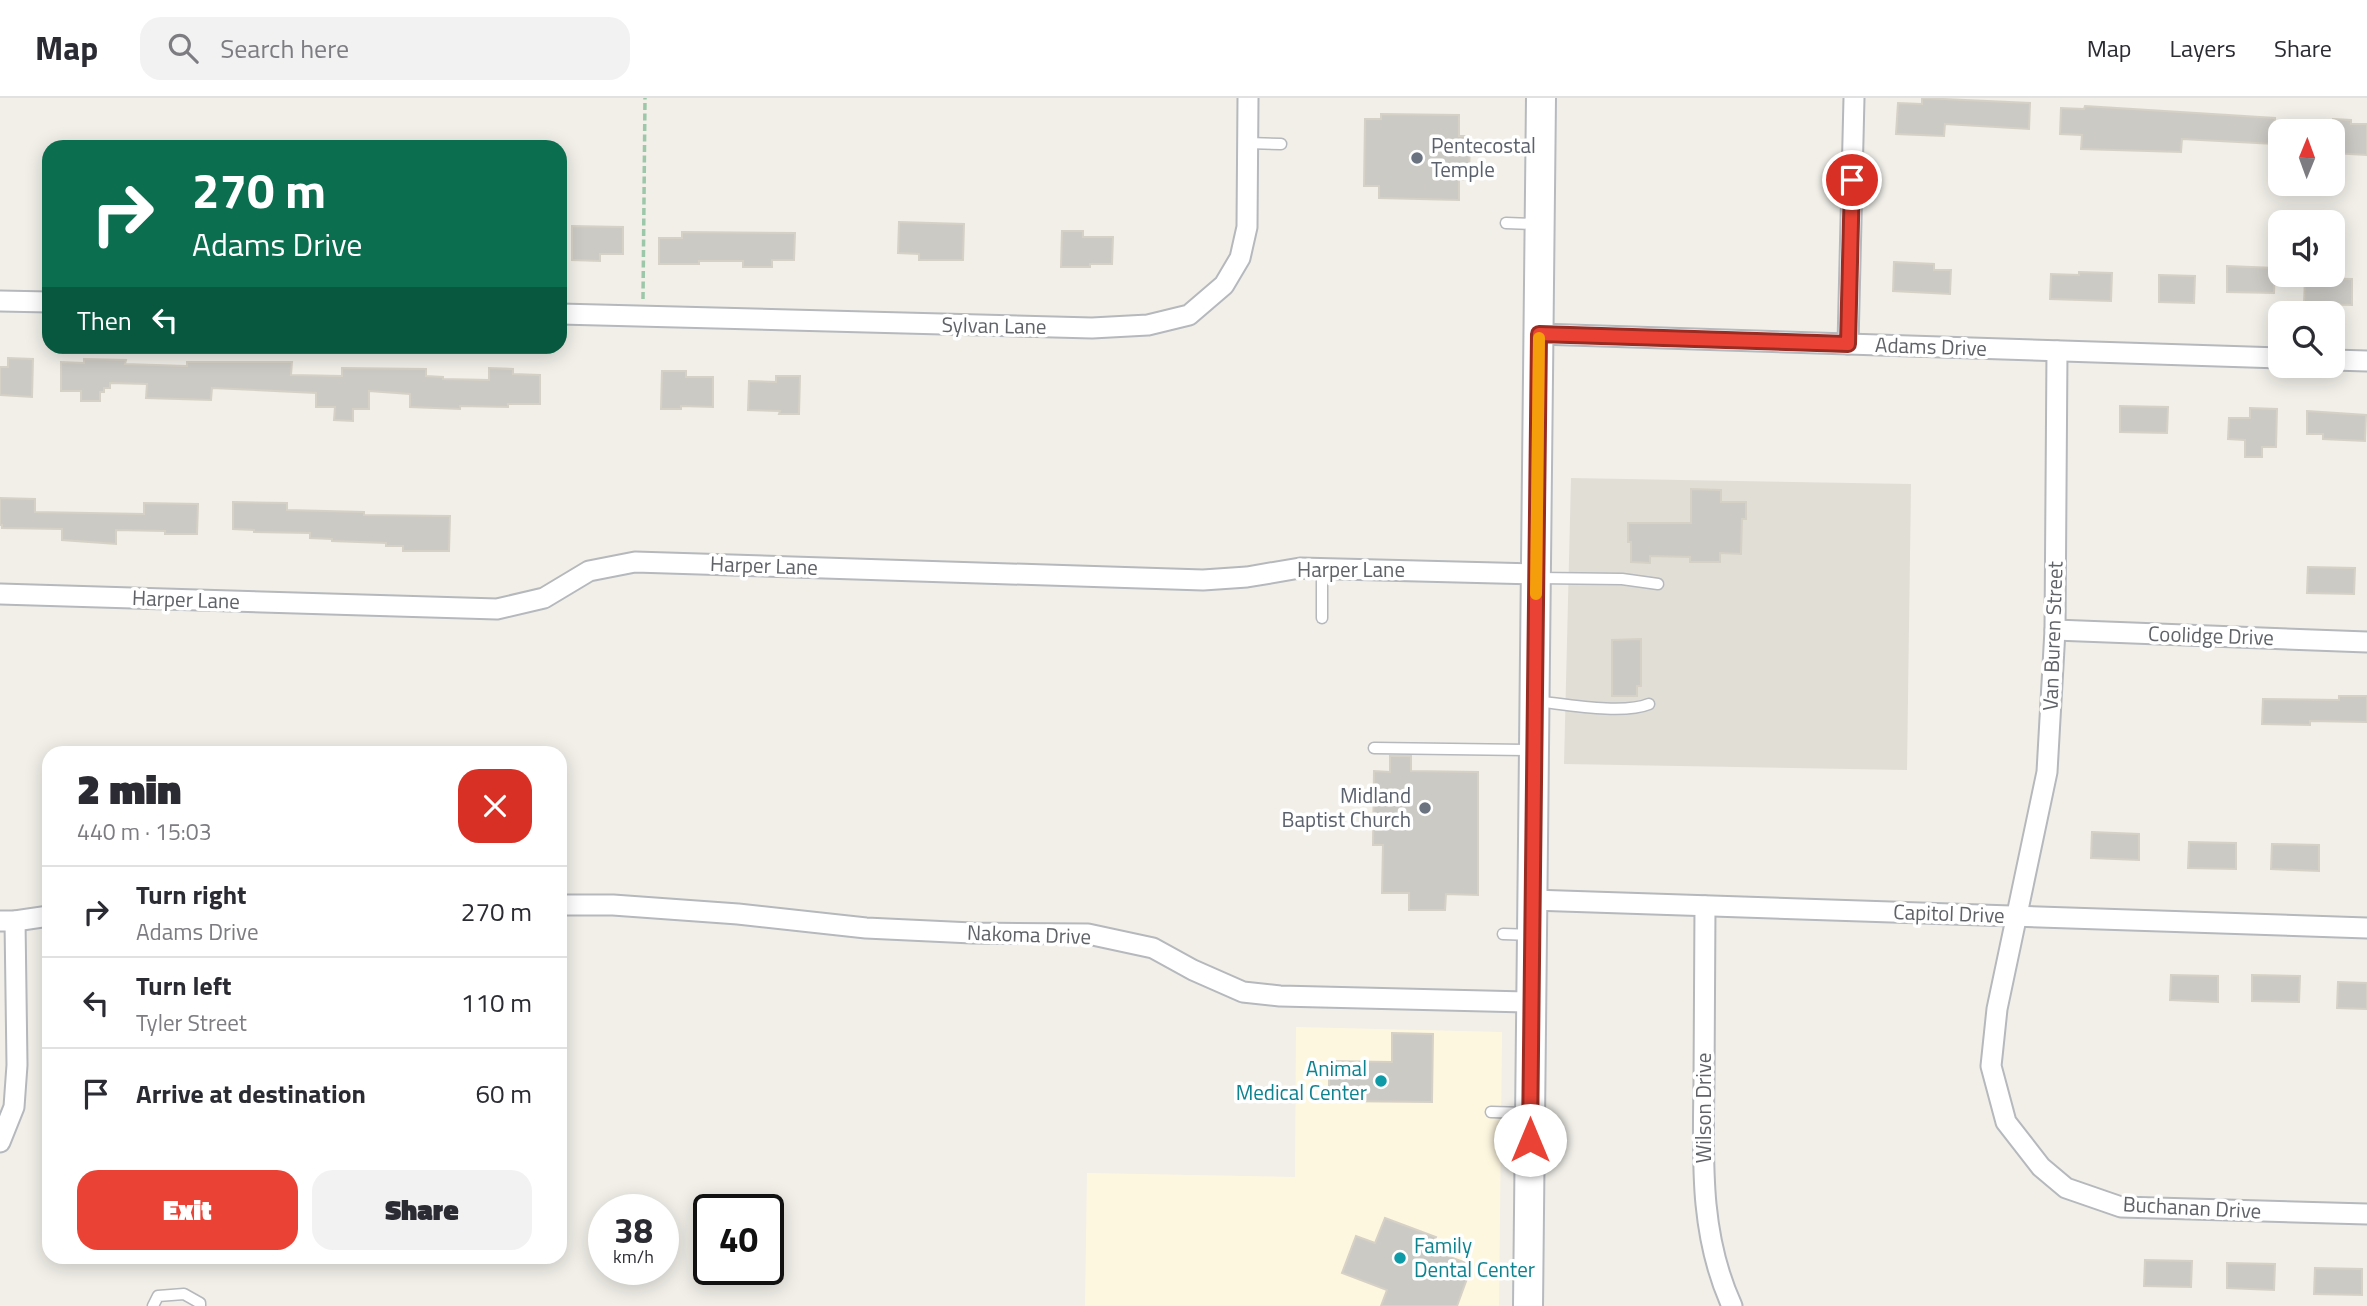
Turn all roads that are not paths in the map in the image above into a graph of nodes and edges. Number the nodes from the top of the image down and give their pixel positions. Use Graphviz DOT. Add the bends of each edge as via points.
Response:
graph roads {
  1 [pos="1248,98"];
  2 [pos="1541,98"];
  3 [pos="1854,98"];
  4 [pos="1248,143"];
  5 [pos="1281,144"];
  6 [pos="1506,223"];
  7 [pos="1540,224"];
  8 [pos="0,300"];
  9 [pos="42,302"];
  10 [pos="567,314"];
  11 [pos="1539,334"];
  12 [pos="1848,344"];
  13 [pos="2057,351"];
  14 [pos="2268,358"];
  15 [pos="2345,360"];
  16 [pos="2367,361"];
  17 [pos="1322,568"];
  18 [pos="1537,576"];
  19 [pos="1658,584"];
  20 [pos="0,594"];
  21 [pos="1322,618"];
  22 [pos="2055,630"];
  23 [pos="2367,642"];
  24 [pos="1535,701"];
  25 [pos="1649,704"];
  26 [pos="1378,745"];
  27 [pos="1534,750"];
  28 [pos="1532,900"];
  29 [pos="567,905"];
  30 [pos="1705,906"];
  31 [pos="2015,916"];
  32 [pos="42,917"];
  33 [pos="8,921"];
  34 [pos="2367,928"];
  35 [pos="1503,934"];
  36 [pos="1531,935"];
  37 [pos="1531,1002"];
  38 [pos="1491,1112"];
  39 [pos="1530,1113"];
  40 [pos="0,1142"];
  41 [pos="2367,1214"];
  42 [pos="153,1306"];
  43 [pos="200,1306"];
  44 [pos="1528,1306"];
  45 [pos="1732,1306"];
  1 -- 4 [label="street, Sylvan Lane"];
  2 -- 7 [label="street"];
  3 -- 12 [label="street"];
  4 -- 5 [label="lane"];
  4 -- 10 [label="street, Sylvan Lane" via="1247,228 1240,258 1224,285 1189,315 1148,326"];
  6 -- 7 [label="lane"];
  7 -- 11 [label="street"];
  8 -- 9 [label="street"];
  11 -- 12 [label="street, Adams Drive"];
  11 -- 18 [label="street"];
  12 -- 13 [label="street, Adams Drive"];
  13 -- 14 [label="street, Adams Drive"];
  13 -- 22 [label="street, Van Buren Street"];
  15 -- 16 [label="street"];
  17 -- 18 [label="street, Harper Lane"];
  17 -- 20 [label="street, Harper Lane" via="1203,580 635,562 589,571 544,598 496,609"];
  17 -- 21 [label="lane"];
  18 -- 19 [label="lane"];
  18 -- 24 [label="street"];
  22 -- 23 [label="street, Coolidge Drive"];
  22 -- 31 [label="street, Van Buren Street" via="2047,772"];
  24 -- 25 [label="lane" via="1614,708"];
  24 -- 27 [label="street"];
  26 -- 27 [label="lane"];
  27 -- 28 [label="street"];
  28 -- 30 [label="street, Capitol Drive"];
  28 -- 36 [label="street"];
  29 -- 37 [label="street, Nakoma Drive" via="738,914 866,928 1088,934 1153,948 1243,992"];
  30 -- 31 [label="street, Capitol Drive"];
  30 -- 45 [label="street, Wilson Drive" via="1703,1170 1707,1229"];
  31 -- 34 [label="street, Capitol Drive"];
  31 -- 41 [label="street, Buchanan Drive" via="1991,1066 2006,1122 2040,1167 2066,1188 2121,1207"];
  32 -- 33 [label="street"];
  33 -- 40 [label="street" via="16,1076 14,1107"];
  35 -- 36 [label="lane"];
  36 -- 37 [label="street"];
  37 -- 39 [label="street"];
  38 -- 39 [label="lane"];
  39 -- 44 [label="street"];
  42 -- 43 [label="lane" via="158,1296 184,1294"];
}
